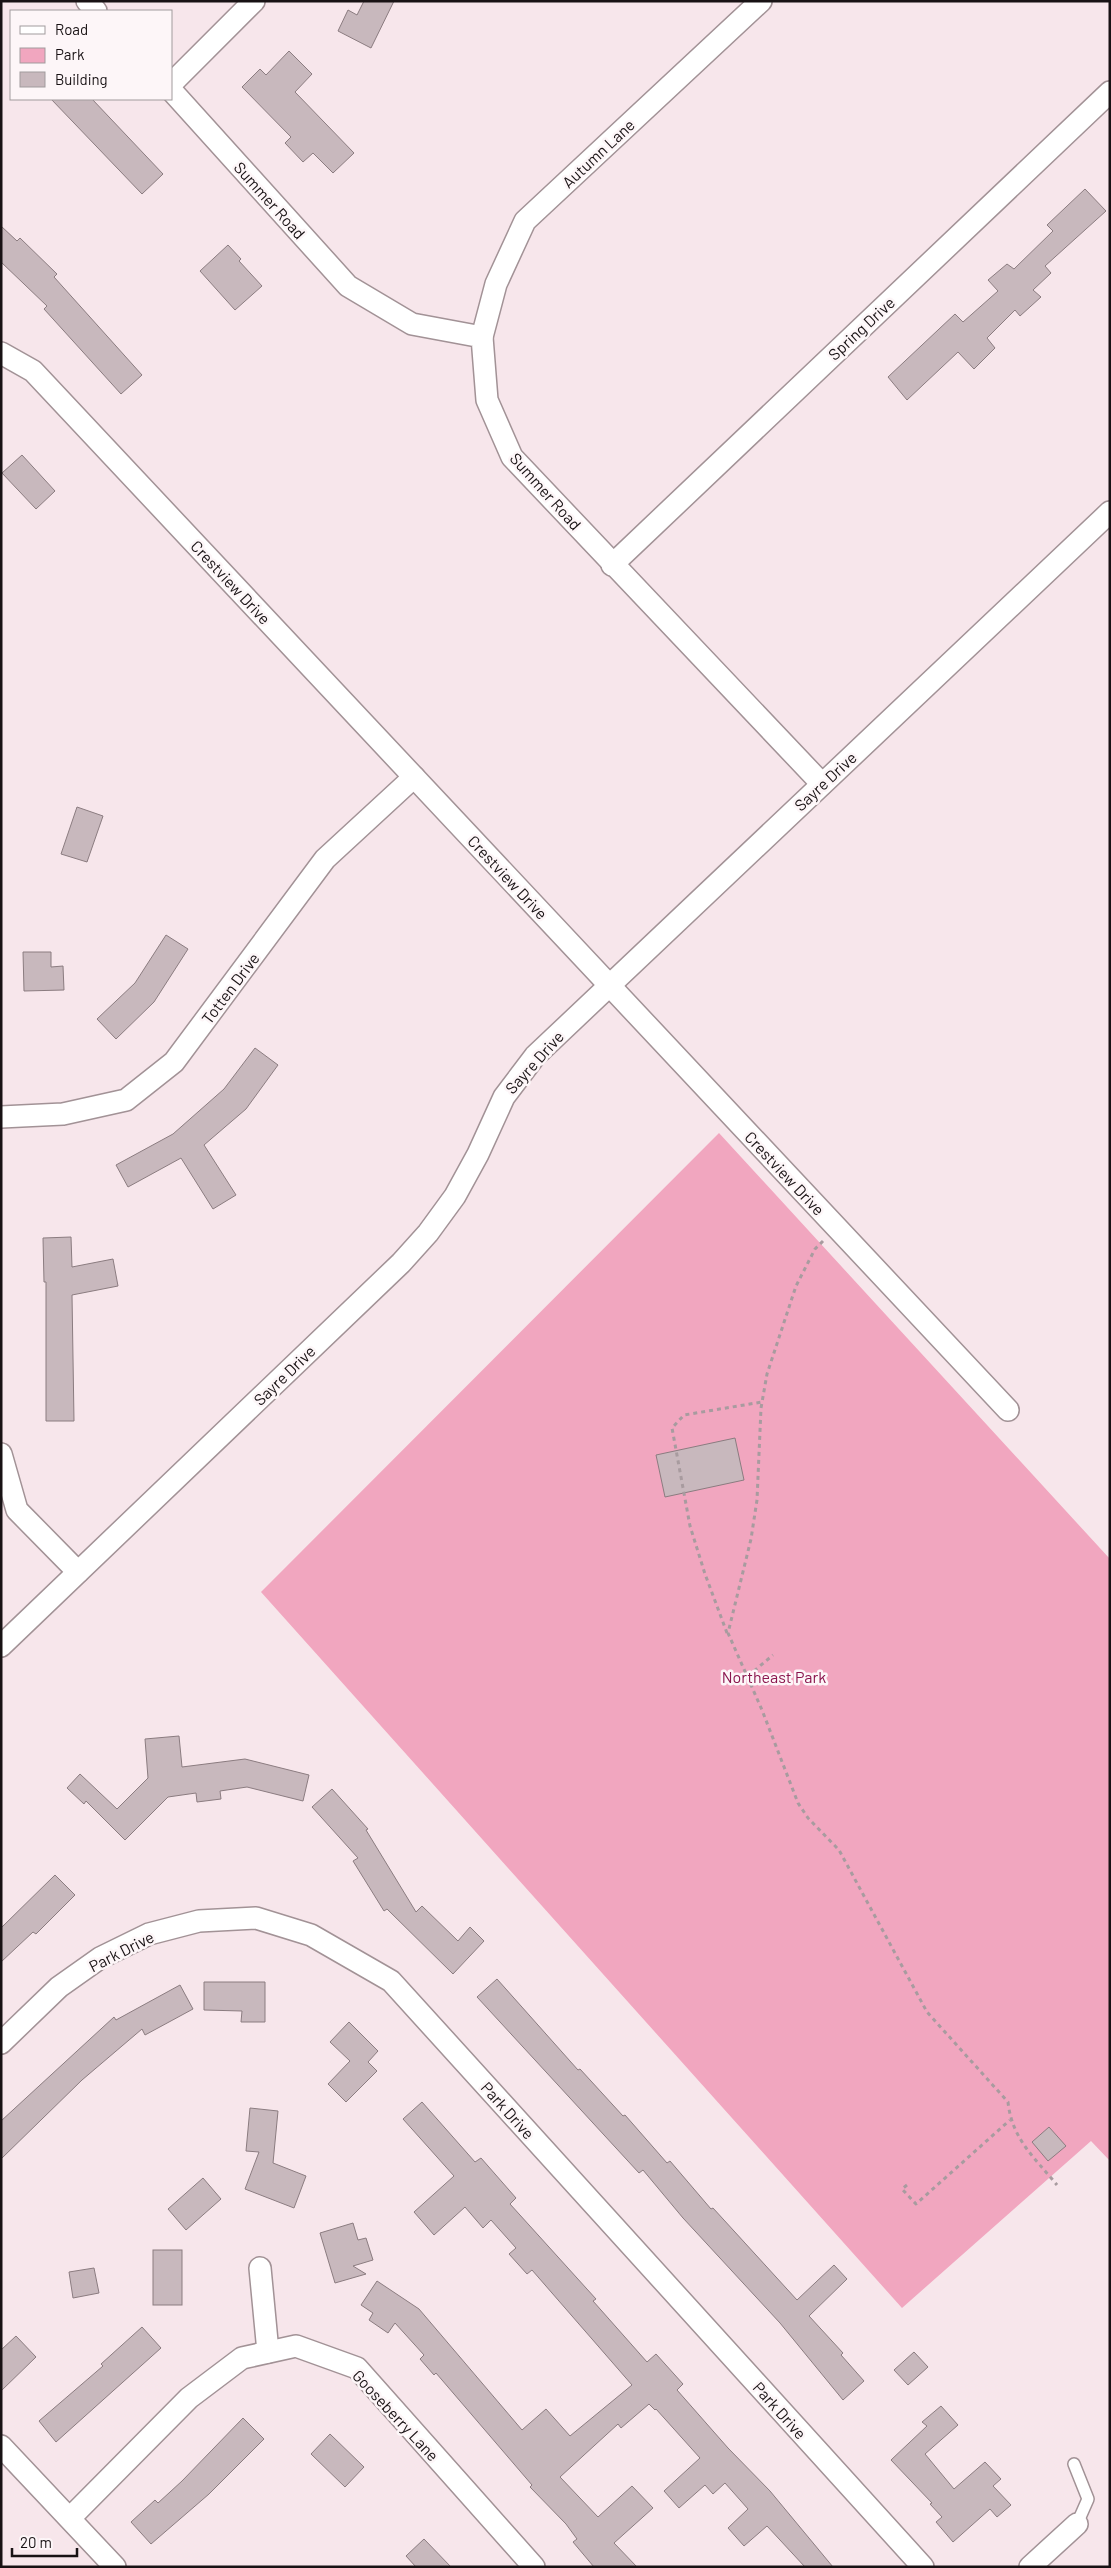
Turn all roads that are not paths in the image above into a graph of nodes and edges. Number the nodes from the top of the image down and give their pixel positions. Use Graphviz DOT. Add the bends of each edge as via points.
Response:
graph roads {
  1 [pos="254,1"];
  2 [pos="761,1"];
  3 [pos="172,83"];
  4 [pos="172,91"];
  5 [pos="1110,92"];
  6 [pos="482,337"];
  7 [pos="1,353"];
  8 [pos="1110,512"];
  9 [pos="612,565"];
  10 [pos="414,776"];
  11 [pos="822,784"];
  12 [pos="610,985"];
  13 [pos="1,1117"];
  14 [pos="1008,1410"];
  15 [pos="1,1454"];
  16 [pos="78,1572"];
  17 [pos="1,1646"];
  18 [pos="1,2043"];
  19 [pos="260,2268"];
  20 [pos="268,2352"];
  21 [pos="1,2446"];
  22 [pos="1074,2464"];
  23 [pos="71,2517"];
  24 [pos="1077,2524"];
  25 [pos="115,2567"];
  26 [pos="534,2567"];
  27 [pos="923,2567"];
  28 [pos="1030,2567"];
  1 -- 3 [label="street"];
  2 -- 6 [label="street, Autumn Lane" via="525,221 496,284"];
  4 -- 6 [label="street, Summer Road" via="348,286 412,324"];
  5 -- 9 [label="street, Spring Drive"];
  6 -- 9 [label="street, Summer Road" via="487,400 512,457"];
  7 -- 10 [label="street, Crestview Drive" via="33,371"];
  8 -- 11 [label="street, Sayre Drive"];
  9 -- 11 [label="street, Summer Road"];
  10 -- 12 [label="street, Crestview Drive"];
  10 -- 13 [label="street, Totten Drive" via="325,859 174,1062 126,1100 62,1114"];
  11 -- 12 [label="street, Sayre Drive"];
  12 -- 14 [label="street, Crestview Drive"];
  12 -- 16 [label="street, Sayre Drive" via="515,1079 455,1196 401,1263"];
  15 -- 16 [label="street" via="17,1510"];
  16 -- 17 [label="street, Sayre Drive"];
  18 -- 27 [label="street, Park Drive" via="59,1987 100,1958 149,1934 199,1922 256,1918 311,1935 391,1981"];
  19 -- 20 [label="street"];
  20 -- 23 [label="street, Gooseberry Lane" via="242,2358 189,2398"];
  20 -- 26 [label="street, Gooseberry Lane" via="296,2346 357,2368"];
  21 -- 23 [label="street"];
  22 -- 24 [label="lane" via="1088,2499"];
  23 -- 25 [label="street"];
  24 -- 28 [label="street"];
}
